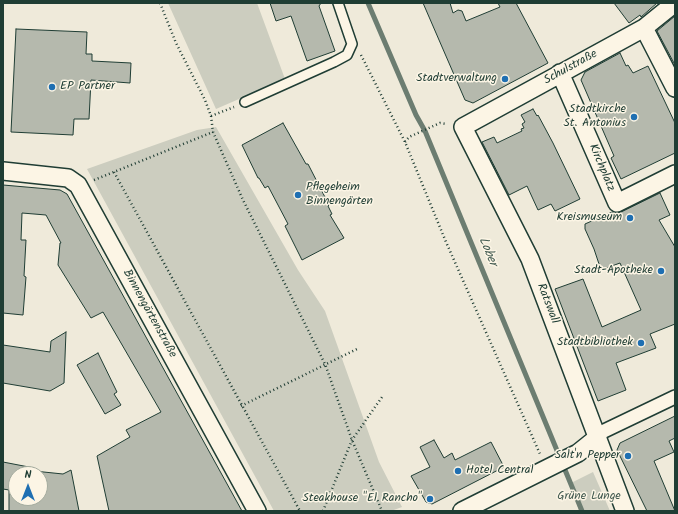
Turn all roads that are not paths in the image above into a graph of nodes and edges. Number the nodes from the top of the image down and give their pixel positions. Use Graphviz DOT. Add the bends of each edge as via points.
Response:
graph roads {
  1 [pos="338,3"];
  2 [pos="675,3"];
  3 [pos="644,28"];
  4 [pos="560,73"];
  5 [pos="675,88"];
  6 [pos="245,102"];
  7 [pos="463,126"];
  8 [pos="3,171"];
  9 [pos="675,174"];
  10 [pos="675,398"];
  11 [pos="598,437"];
  12 [pos="257,511"];
  13 [pos="462,511"];
  14 [pos="625,511"];
  1 -- 6 [label="lane" via="352,44 347,55"];
  2 -- 3 [label="street, Schulstraße"];
  3 -- 4 [label="street, Schulstraße"];
  3 -- 5 [label="street"];
  4 -- 7 [label="street, Schulstraße"];
  4 -- 9 [label="street, Kirchplatz" via="617,203"];
  7 -- 11 [label="street, Ratswall" via="530,259"];
  8 -- 12 [label="street, Binnengärtenstraße" via="68,178 78,185"];
  10 -- 11 [label="street" via="602,432"];
  11 -- 13 [label="street" via="578,453"];
  11 -- 14 [label="street, Ratswall"];
}
